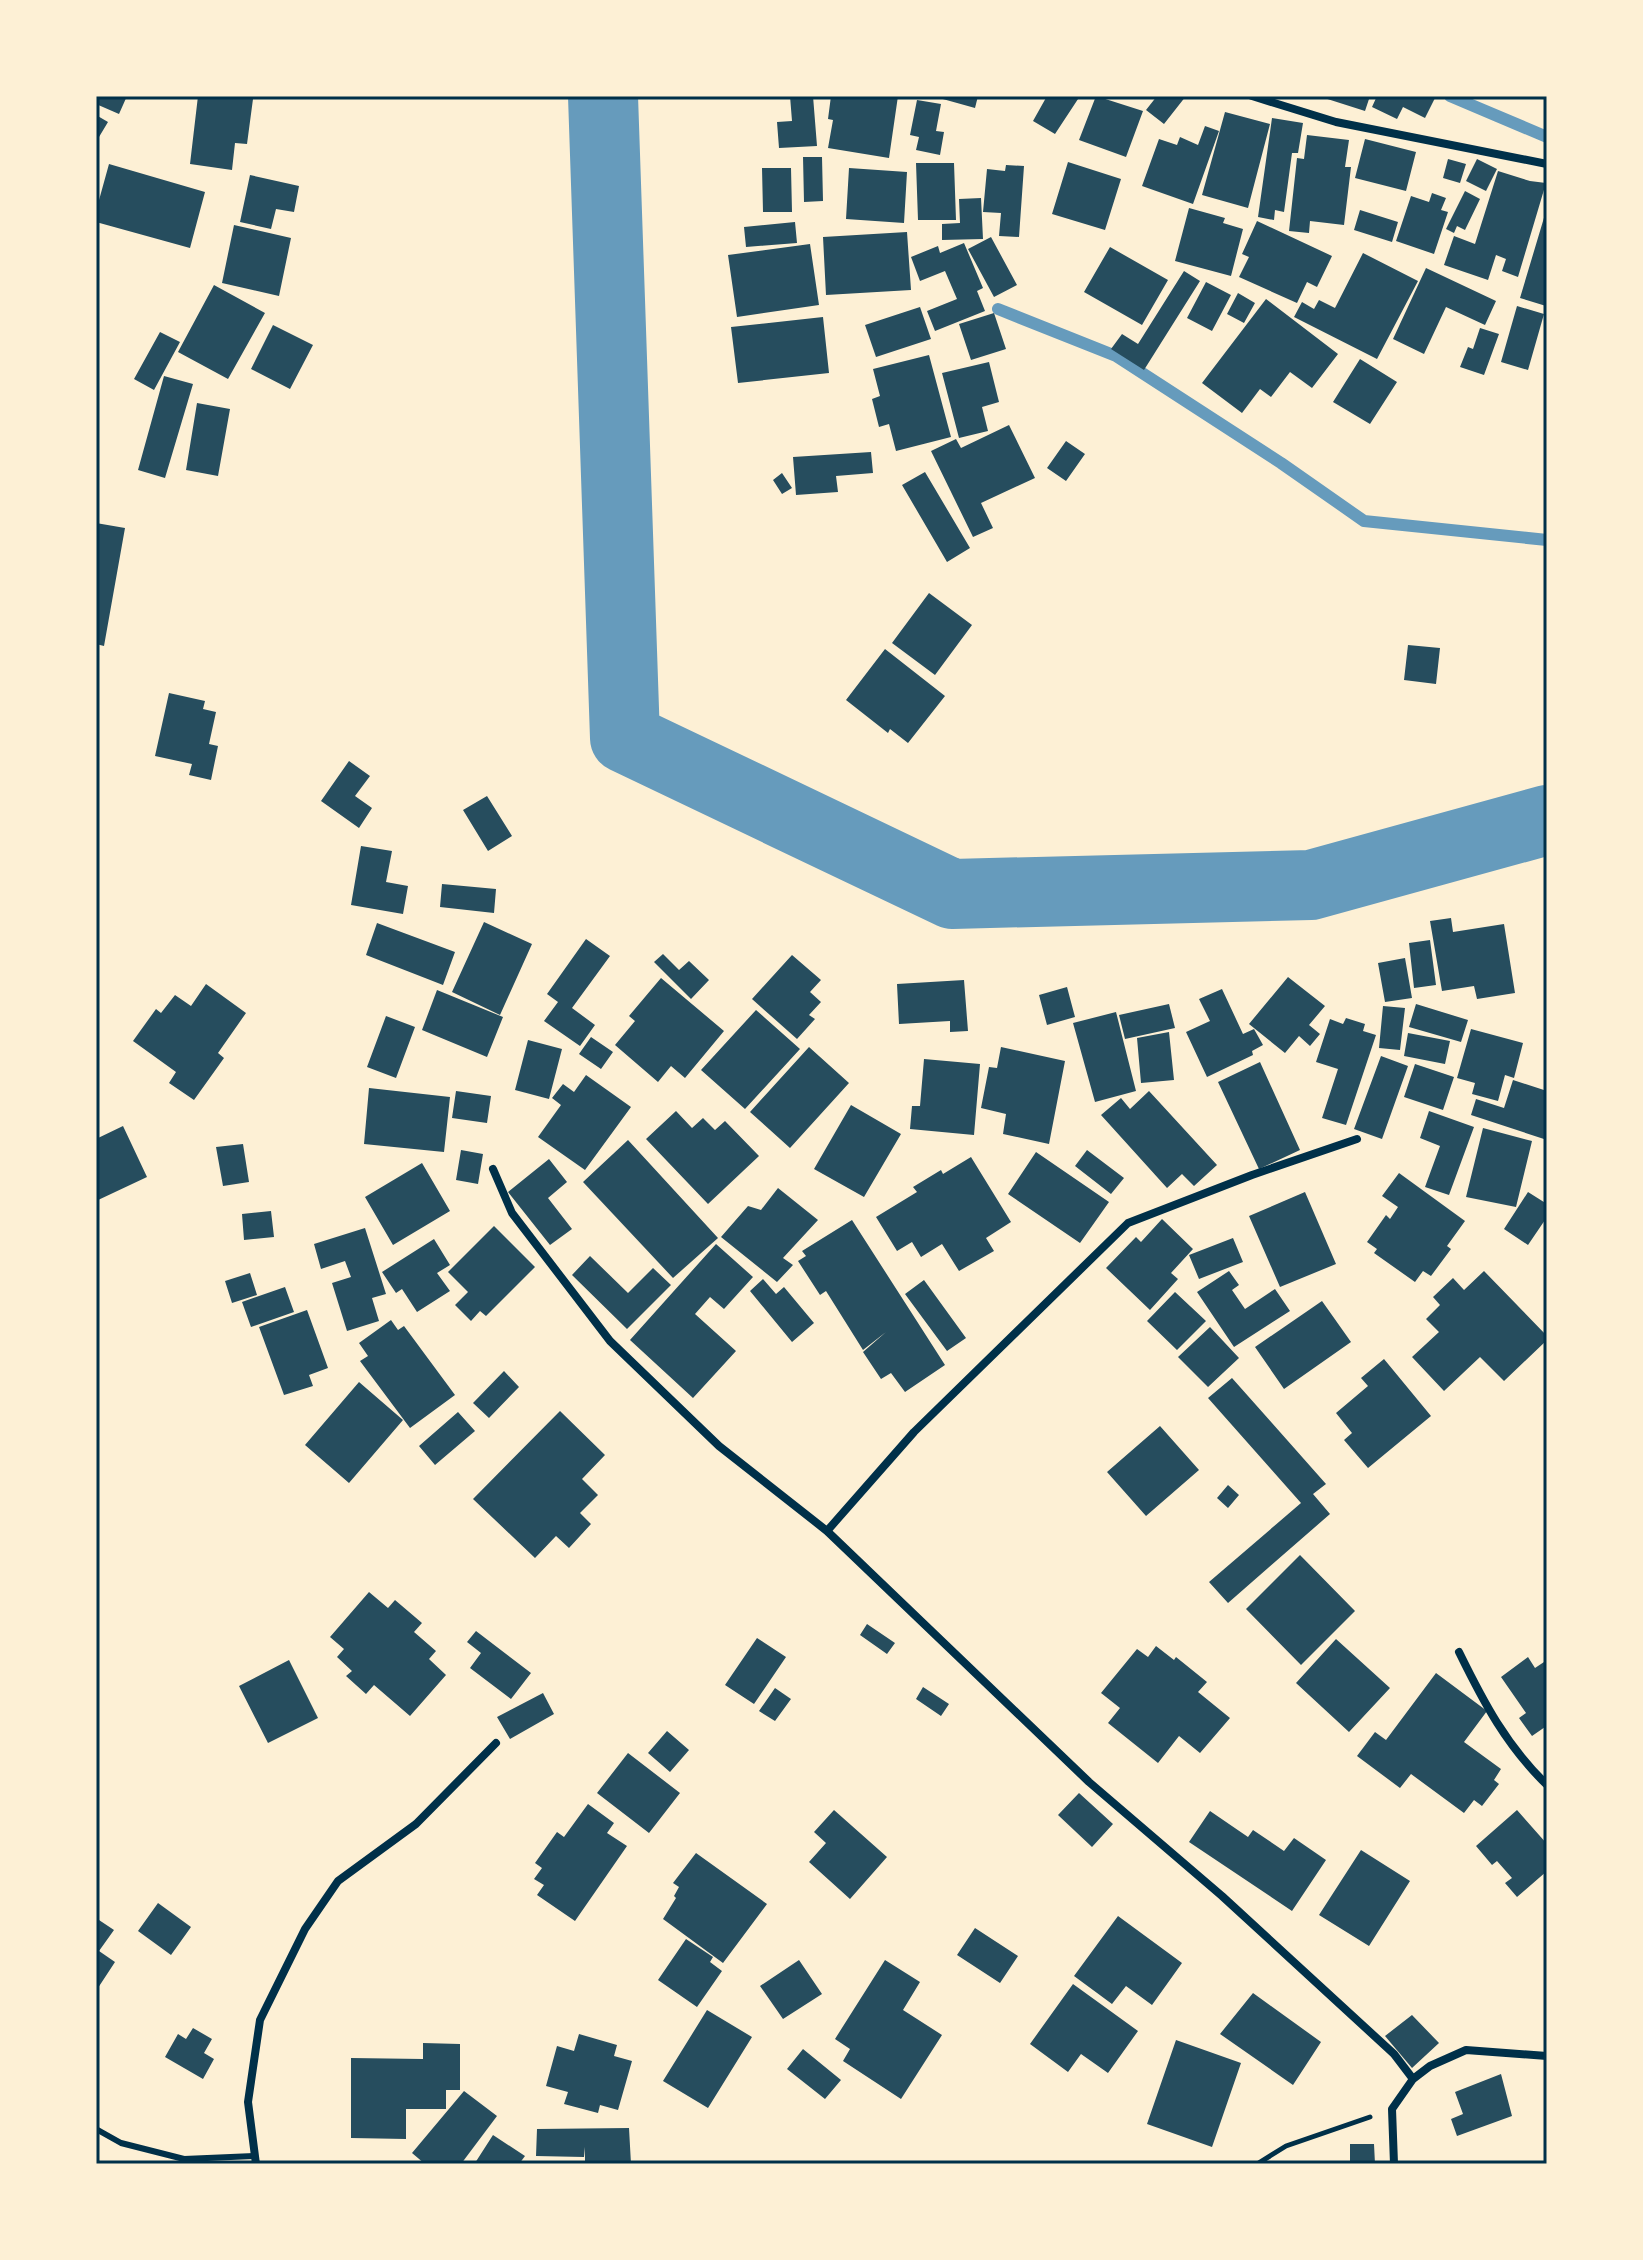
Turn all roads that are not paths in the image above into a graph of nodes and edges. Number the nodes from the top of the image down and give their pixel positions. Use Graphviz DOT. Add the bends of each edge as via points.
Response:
graph roads {
  1 [pos="1252,96"];
  2 [pos="1547,164"];
  3 [pos="1357,1139"];
  4 [pos="493,1169"];
  5 [pos="827,1531"];
  6 [pos="1459,1652"];
  7 [pos="496,1743"];
  8 [pos="1547,1785"];
  9 [pos="1547,2056"];
  10 [pos="1413,2079"];
  11 [pos="96,2129"];
  12 [pos="255,2160"];
  13 [pos="1394,2164"];
  1 -- 2 [label="street" via="1336,122"];
  3 -- 5 [label="street" via="1128,1223 914,1432"];
  4 -- 5 [label="street" via="512,1213 610,1341 719,1446"];
  5 -- 10 [label="street" via="1089,1782 1394,2054"];
  6 -- 8 [label="street" via="1488,1711"];
  7 -- 12 [label="street" via="416,1824 338,1881 305,1929 260,2020 248,2102"];
  9 -- 10 [label="street" via="1466,2050"];
  10 -- 13 [label="street" via="1392,2109"];
  11 -- 12 [label="lane" via="121,2143 184,2159"];
}
